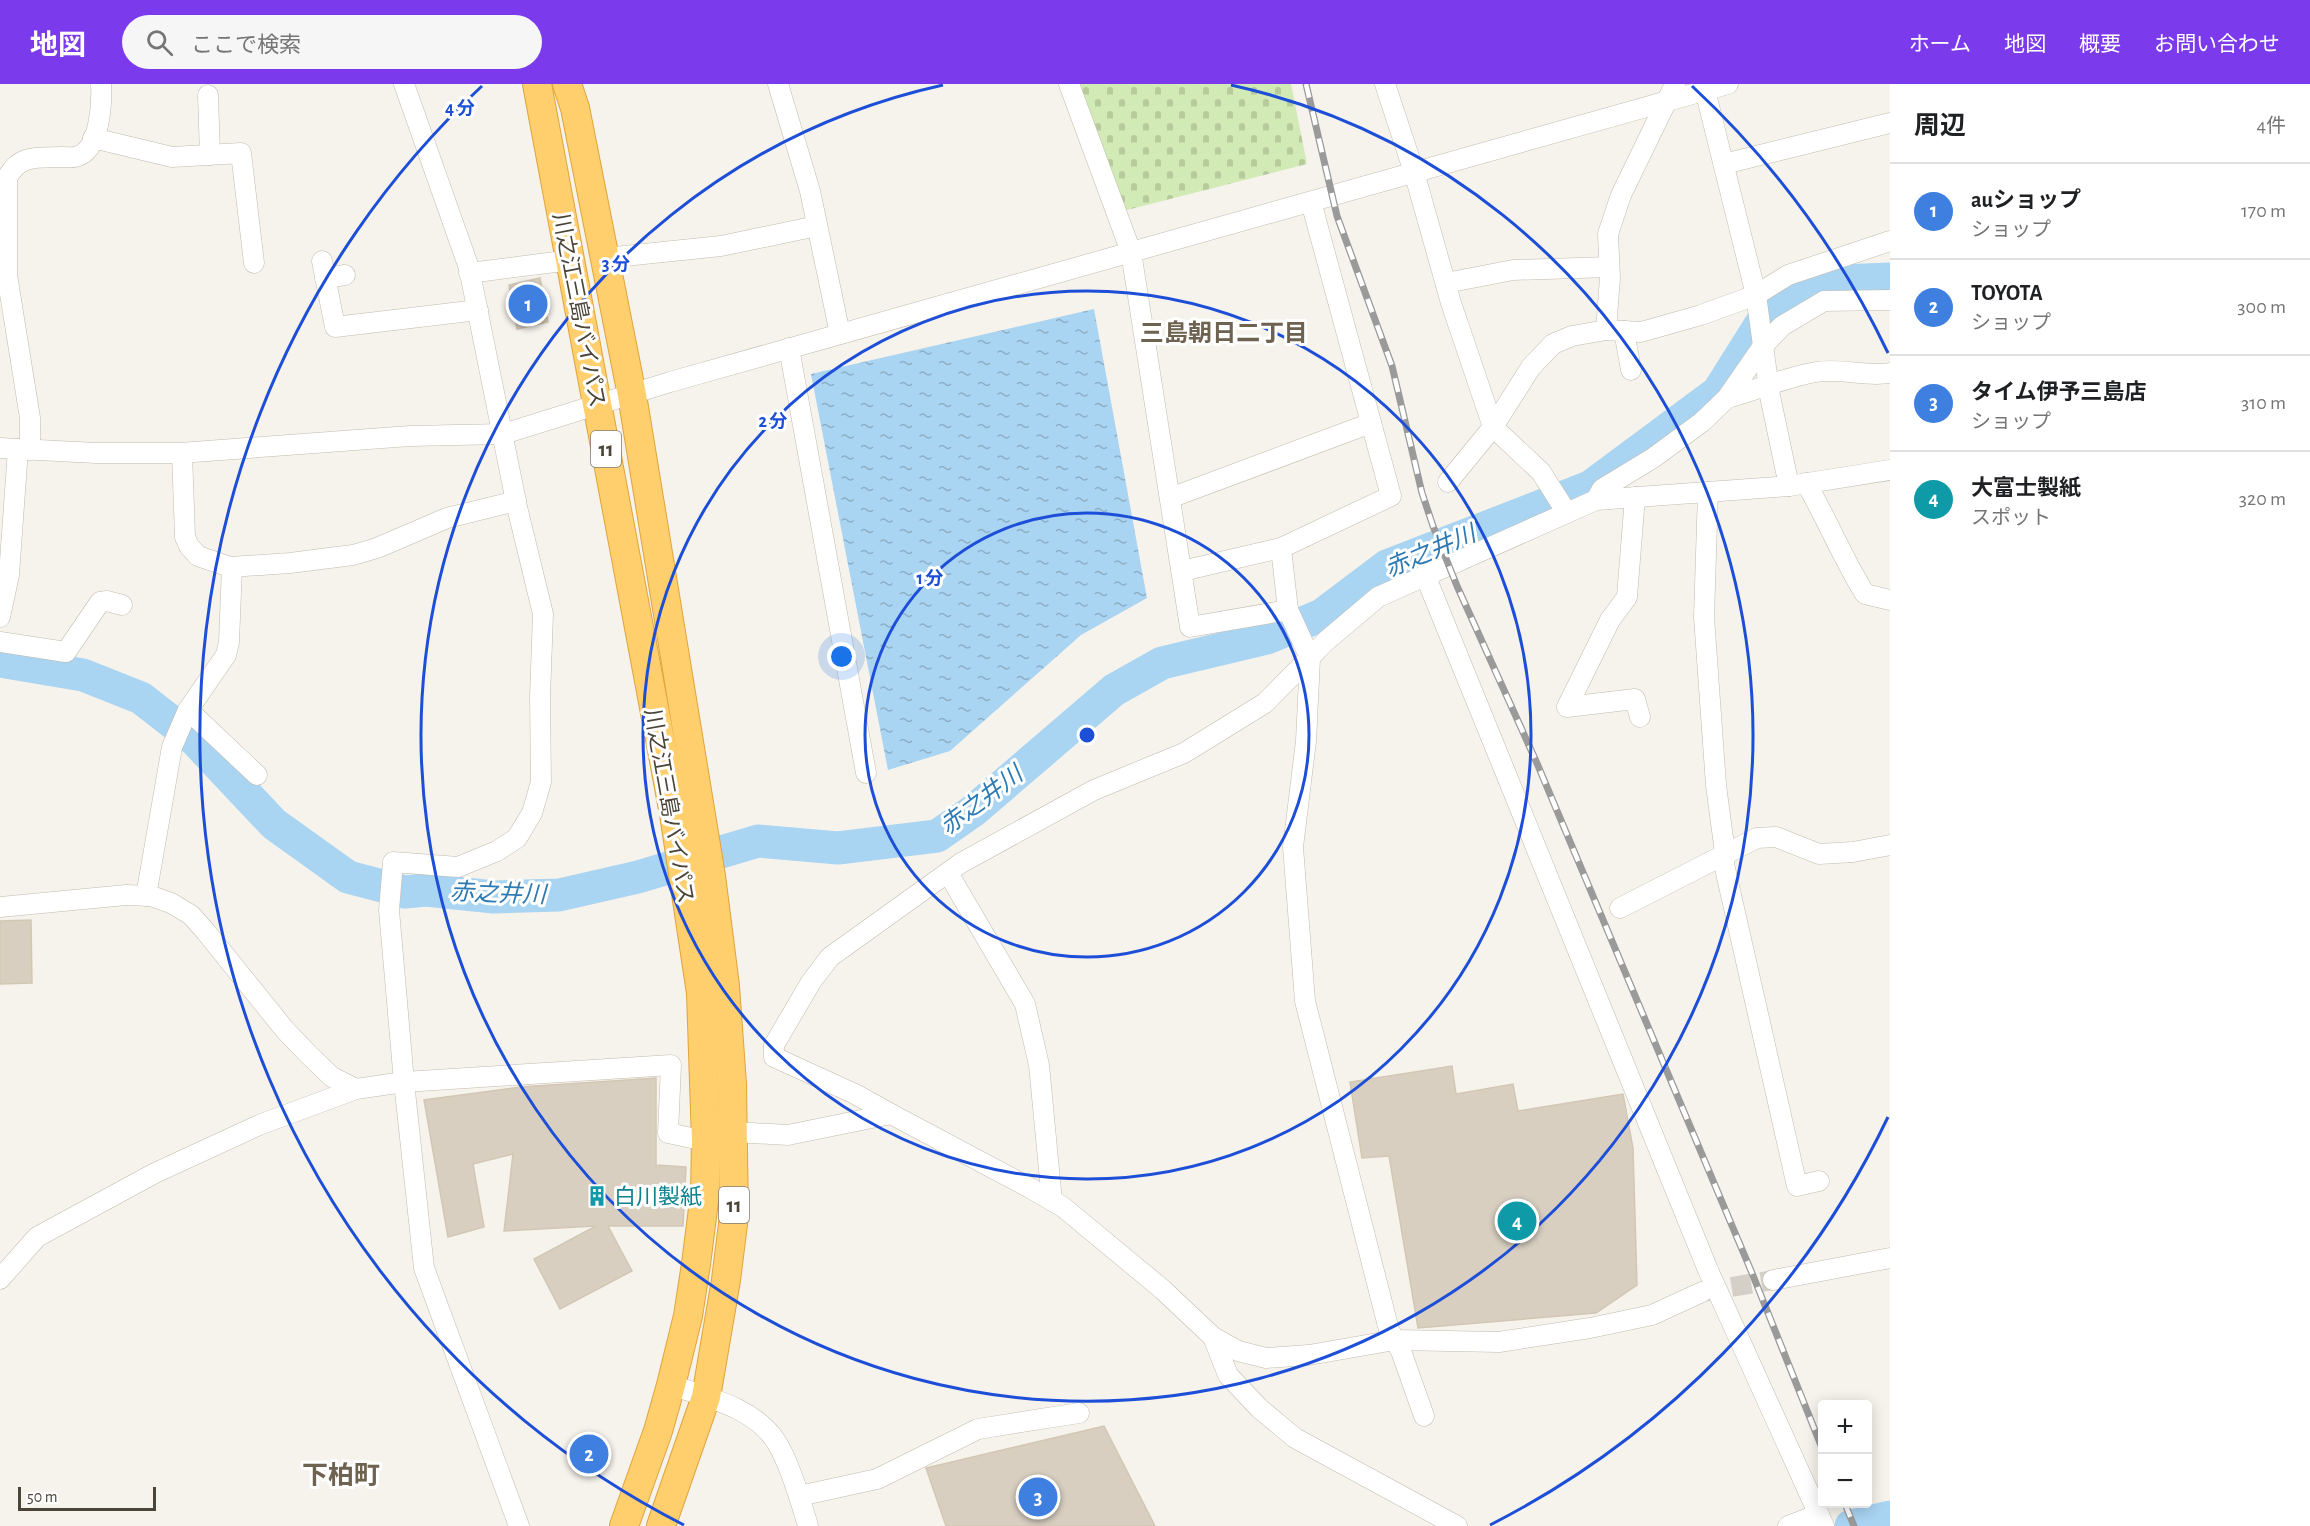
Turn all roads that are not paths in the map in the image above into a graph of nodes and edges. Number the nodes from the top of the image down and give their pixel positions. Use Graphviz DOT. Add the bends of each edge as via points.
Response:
graph roads {
  1 [pos="100,84"];
  2 [pos="404,84"];
  3 [pos="537,84"];
  4 [pos="567,84"];
  5 [pos="778,84"];
  6 [pos="1069,84"];
  7 [pos="1385,84"];
  8 [pos="1728,84"];
  9 [pos="1705,90"];
  10 [pos="1671,92"];
  11 [pos="208,95"];
  12 [pos="1890,123"];
  13 [pos="93,138"];
  14 [pos="210,155"];
  15 [pos="1724,164"];
  16 [pos="1414,172"];
  17 [pos="1311,202"];
  18 [pos="817,226"];
  19 [pos="1890,241"];
  20 [pos="1131,252"];
  21 [pos="605,258"];
  22 [pos="571,260"];
  23 [pos="254,263"];
  24 [pos="1609,267"];
  25 [pos="470,273"];
  26 [pos="345,275"];
  27 [pos="1446,283"];
  28 [pos="1890,300"];
  29 [pos="1757,304"];
  30 [pos="478,310"];
  31 [pos="1615,331"];
  32 [pos="840,334"];
  33 [pos="1762,342"];
  34 [pos="789,348"];
  35 [pos="1631,370"];
  36 [pos="1890,373"];
  37 [pos="1768,386"];
  38 [pos="632,395"];
  39 [pos="1727,398"];
  40 [pos="598,406"];
  41 [pos="1371,423"];
  42 [pos="1493,427"];
  43 [pos="503,434"];
  44 [pos="16,449"];
  45 [pos="182,453"];
  46 [pos="1890,470"];
  47 [pos="1448,482"];
  48 [pos="1798,484"];
  49 [pos="1708,492"];
  50 [pos="1635,497"];
  51 [pos="1170,498"];
  52 [pos="1596,500"];
  53 [pos="516,501"];
  54 [pos="1564,509"];
  55 [pos="1281,548"];
  56 [pos="232,567"];
  57 [pos="1182,571"];
  58 [pos="1425,575"];
  59 [pos="1890,600"];
  60 [pos="122,605"];
  61 [pos="1290,614"];
  62 [pos="0,617"];
  63 [pos="0,642"];
  64 [pos="1306,650"];
  65 [pos="188,710"];
  66 [pos="1640,717"];
  67 [pos="866,773"];
  68 [pos="257,775"];
  69 [pos="1890,845"];
  70 [pos="1725,853"];
  71 [pos="948,873"];
  72 [pos="146,896"];
  73 [pos="0,907"];
  74 [pos="1620,908"];
  75 [pos="404,1082"];
  76 [pos="356,1089"];
  77 [pos="891,1114"];
  78 [pos="733,1132"];
  79 [pos="706,1141"];
  80 [pos="1819,1181"];
  81 [pos="1052,1201"];
  82 [pos="1890,1258"];
  83 [pos="0,1279"];
  84 [pos="1773,1280"];
  85 [pos="1702,1292"];
  86 [pos="1214,1337"];
  87 [pos="1395,1340"];
  88 [pos="671,1385"];
  89 [pos="706,1397"];
  90 [pos="1079,1413"];
  91 [pos="1424,1416"];
  92 [pos="799,1496"];
  93 [pos="1822,1521"];
  94 [pos="519,1526"];
  95 [pos="624,1526"];
  96 [pos="661,1526"];
  97 [pos="808,1526"];
  98 [pos="1457,1526"];
  99 [pos="1788,1526"];
  1 -- 13 [label="street" via="100,121"];
  2 -- 25 [label="street"];
  3 -- 22 [label="highway, 川之江三島バイパス / 11"];
  4 -- 21 [label="highway, 川之江三島バイパス / 11"];
  5 -- 18 [label="street"];
  6 -- 20 [label="street"];
  7 -- 16 [label="street"];
  8 -- 9 [label="street"];
  9 -- 10 [label="street"];
  9 -- 15 [label="street"];
  10 -- 16 [label="street"];
  10 -- 24 [label="street" via="1621,195 1608,234"];
  11 -- 14 [label="street"];
  12 -- 15 [label="street"];
  13 -- 14 [label="street" via="172,157"];
  13 -- 44 [label="street" via="78,156 29,158 19,162 8,178 7,275 30,418"];
  14 -- 23 [label="street" via="241,153"];
  15 -- 29 [label="street"];
  16 -- 17 [label="street"];
  16 -- 27 [label="street"];
  17 -- 20 [label="street"];
  17 -- 41 [label="street"];
  18 -- 21 [label="street" via="722,246"];
  18 -- 32 [label="street"];
  19 -- 29 [label="street" via="1788,275"];
  20 -- 32 [label="street"];
  20 -- 51 [label="street"];
  21 -- 38 [label="highway, 川之江三島バイパス / 11"];
  22 -- 25 [label="street"];
  22 -- 40 [label="highway, 川之江三島バイパス / 11"];
  24 -- 27 [label="street" via="1513,270"];
  24 -- 31 [label="street"];
  25 -- 30 [label="street"];
  26 -- 30 [label="street" via="323,269 335,327 375,332"];
  27 -- 42 [label="street"];
  28 -- 33 [label="street" via="1824,302"];
  29 -- 31 [label="street" via="1641,332"];
  29 -- 33 [label="street"];
  30 -- 43 [label="street"];
  31 -- 35 [label="street"];
  31 -- 42 [label="street" via="1572,336 1553,344 1531,367"];
  32 -- 34 [label="street"];
  33 -- 37 [label="street"];
  33 -- 39 [label="street"];
  34 -- 38 [label="street"];
  34 -- 67 [label="street"];
  36 -- 37 [label="street" via="1815,372"];
  37 -- 39 [label="street"];
  37 -- 48 [label="street"];
  38 -- 40 [label="street"];
  38 -- 78 [label="highway, 川之江三島バイパス / 11" via="711,876 725,986"];
  39 -- 52 [label="street" via="1686,434 1602,489"];
  40 -- 43 [label="street"];
  40 -- 79 [label="highway, 川之江三島バイパス / 11" via="674,814 701,993"];
  41 -- 51 [label="street"];
  41 -- 55 [label="street" via="1391,496"];
  42 -- 47 [label="street"];
  42 -- 54 [label="street" via="1541,472"];
  43 -- 45 [label="street" via="410,436"];
  43 -- 53 [label="street"];
  44 -- 45 [label="street"];
  44 -- 62 [label="street" via="9,575"];
  45 -- 56 [label="street" via="185,537 198,556"];
  46 -- 48 [label="street"];
  48 -- 49 [label="street"];
  48 -- 59 [label="street" via="1865,594"];
  49 -- 50 [label="street"];
  49 -- 70 [label="street" via="1704,618"];
  50 -- 52 [label="street"];
  50 -- 66 [label="street" via="1627,597 1610,620 1568,707 1635,699"];
  51 -- 57 [label="street"];
  52 -- 54 [label="street"];
  53 -- 56 [label="street" via="447,518 353,555"];
  53 -- 75 [label="street" via="543,614 541,782 532,813 517,838 497,851 458,867 393,862 389,910"];
  54 -- 58 [label="street"];
  55 -- 57 [label="street"];
  55 -- 61 [label="street"];
  56 -- 65 [label="street" via="226,655"];
  57 -- 61 [label="street" via="1191,627"];
  58 -- 64 [label="street" via="1378,597"];
  58 -- 93 [label="street" via="1708,1270"];
  60 -- 63 [label="street" via="100,602 66,652"];
  61 -- 64 [label="street"];
  64 -- 71 [label="street" via="1265,703 1184,753 1094,790"];
  64 -- 87 [label="street" via="1306,741 1293,847 1305,1001 1389,1330"];
  65 -- 68 [label="street"];
  65 -- 72 [label="street" via="172,747"];
  69 -- 70 [label="street" via="1819,854 1776,837 1757,838"];
  70 -- 74 [label="street"];
  70 -- 80 [label="street" via="1724,864 1797,1186"];
  71 -- 77 [label="street" via="830,957 811,981 774,1045 774,1057"];
  71 -- 81 [label="street" via="1026,1004 1039,1065"];
  72 -- 73 [label="street"];
  72 -- 76 [label="street" via="171,903 190,915 285,1030 332,1077"];
  75 -- 76 [label="street"];
  75 -- 79 [label="street" via="671,1065 668,1133"];
  75 -- 94 [label="street" via="424,1268"];
  76 -- 83 [label="street" via="259,1125 145,1178 37,1237"];
  77 -- 78 [label="street" via="788,1135"];
  77 -- 81 [label="street"];
  78 -- 79 [label="street"];
  78 -- 89 [label="highway, 川之江三島バイパス / 11" via="734,1216"];
  79 -- 88 [label="highway, 川之江三島バイパス / 11" via="705,1193 696,1264"];
  81 -- 86 [label="street" via="1162,1289"];
  82 -- 84 [label="street"];
  85 -- 87 [label="street" via="1652,1316 1590,1328 1499,1341"];
  86 -- 87 [label="street" via="1238,1351 1266,1358"];
  86 -- 98 [label="street" via="1228,1375 1295,1438"];
  87 -- 91 [label="street"];
  88 -- 89 [label="street"];
  88 -- 95 [label="highway, 川之江三島バイパス / 11"];
  89 -- 92 [label="street" via="741,1411 775,1440"];
  89 -- 96 [label="highway, 川之江三島バイパス / 11"];
  90 -- 92 [label="street" via="978,1429 877,1479"];
  92 -- 97 [label="street"];
  93 -- 99 [label="street"];
}
